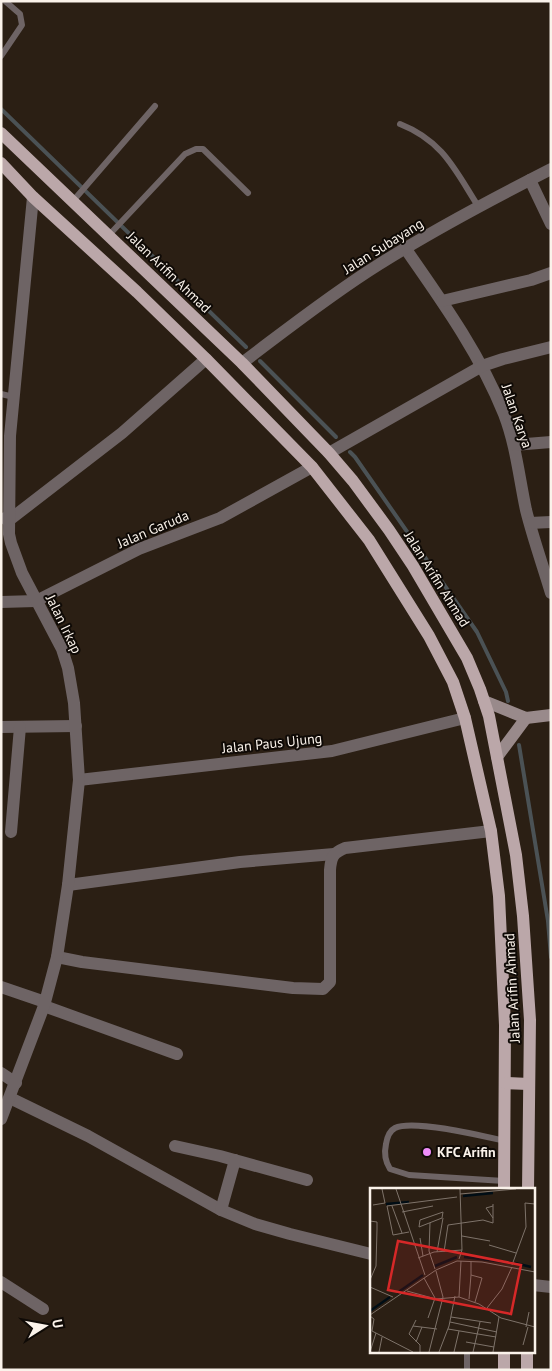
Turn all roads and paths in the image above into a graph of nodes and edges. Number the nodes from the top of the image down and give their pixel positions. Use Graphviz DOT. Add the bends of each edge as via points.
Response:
graph roads {
  1 [pos="5,1"];
  2 [pos="1,56"];
  3 [pos="155,106"];
  4 [pos="400,124"];
  5 [pos="1,133"];
  6 [pos="18,150"];
  7 [pos="2,164"];
  8 [pos="551,169"];
  9 [pos="530,180"];
  10 [pos="80,193"];
  11 [pos="248,193"];
  12 [pos="33,197"];
  13 [pos="478,206"];
  14 [pos="551,224"];
  15 [pos="113,232"];
  16 [pos="405,248"];
  17 [pos="551,273"];
  18 [pos="442,301"];
  19 [pos="551,347"];
  20 [pos="206,359"];
  21 [pos="242,363"];
  22 [pos="482,366"];
  23 [pos="8,396"];
  24 [pos="551,442"];
  25 [pos="514,445"];
  26 [pos="329,453"];
  27 [pos="312,467"];
  28 [pos="5,518"];
  29 [pos="551,522"];
  30 [pos="530,523"];
  31 [pos="551,594"];
  32 [pos="36,601"];
  33 [pos="1,602"];
  34 [pos="484,701"];
  35 [pos="551,715"];
  36 [pos="465,718"];
  37 [pos="526,718"];
  38 [pos="76,726"];
  39 [pos="1,727"];
  40 [pos="20,728"];
  41 [pos="497,757"];
  42 [pos="79,780"];
  43 [pos="491,831"];
  44 [pos="11,832"];
  45 [pos="334,854"];
  46 [pos="68,884"];
  47 [pos="57,957"];
  48 [pos="1,987"];
  49 [pos="44,1004"];
  50 [pos="177,1054"];
  51 [pos="1,1073"];
  52 [pos="16,1083"];
  53 [pos="505,1083"];
  54 [pos="530,1084"];
  55 [pos="10,1098"];
  56 [pos="1,1119"];
  57 [pos="505,1141"];
  58 [pos="175,1146"];
  59 [pos="235,1160"];
  60 [pos="306,1180"];
  61 [pos="504,1185"];
  62 [pos="528,1188"];
  63 [pos="221,1210"];
  64 [pos="370,1254"];
  65 [pos="1,1282"];
  66 [pos="534,1285"];
  67 [pos="551,1287"];
  68 [pos="43,1309"];
  69 [pos="467,1354"];
  70 [pos="504,1354"];
  71 [pos="527,1354"];
  72 [pos="467,1370"];
  73 [pos="504,1370"];
  74 [pos="527,1370"];
  1 -- 2 [label="lane" via="20,14 22,25"];
  3 -- 10 [label="lane"];
  4 -- 13 [label="lane" via="416,130 439,148"];
  5 -- 6 [label="main road, Jalan Arifin Ahmad"];
  6 -- 7 [label="main road"];
  6 -- 10 [label="main road, Jalan Arifin Ahmad"];
  7 -- 12 [label="main road, Jalan Arifin Ahmad"];
  8 -- 9 [label="street, Jalan Subayang"];
  9 -- 13 [label="street, Jalan Subayang"];
  9 -- 14 [label="street"];
  10 -- 15 [label="main road, Jalan Arifin Ahmad"];
  11 -- 15 [label="lane" via="204,150 196,149 185,154"];
  12 -- 20 [label="main road, Jalan Arifin Ahmad"];
  12 -- 23 [label="street, Jalan Irkap"];
  13 -- 16 [label="street, Jalan Subayang"];
  15 -- 21 [label="main road, Jalan Arifin Ahmad"];
  16 -- 18 [label="street, Jalan Karya"];
  16 -- 21 [label="street, Jalan Subayang"];
  17 -- 18 [label="street"];
  18 -- 22 [label="street, Jalan Karya"];
  19 -- 22 [label="street"];
  20 -- 27 [label="main road, Jalan Arifin Ahmad"];
  20 -- 28 [label="street" via="122,432"];
  21 -- 26 [label="main road, Jalan Arifin Ahmad"];
  22 -- 25 [label="street, Jalan Karya"];
  22 -- 26 [label="street"];
  23 -- 28 [label="street, Jalan Irkap" via="10,436"];
  24 -- 25 [label="street"];
  25 -- 30 [label="street, Jalan Karya"];
  26 -- 34 [label="main road, Jalan Arifin Ahmad" via="369,502 413,566 467,658"];
  27 -- 32 [label="street, Jalan Garuda" via="220,518 139,549"];
  27 -- 36 [label="main road, Jalan Arifin Ahmad" via="368,540 424,628 453,682"];
  28 -- 32 [label="street, Jalan Irkap" via="10,543"];
  29 -- 30 [label="street"];
  30 -- 31 [label="street, Jalan Karya"];
  32 -- 33 [label="street, Jalan Garuda"];
  32 -- 38 [label="street, Jalan Irkap" via="62,649 72,688"];
  34 -- 37 [label="main road"];
  34 -- 41 [label="main road, Jalan Arifin Ahmad"];
  35 -- 37 [label="main road"];
  36 -- 42 [label="street, Jalan Paus Ujung" via="332,751"];
  36 -- 43 [label="main road, Jalan Arifin Ahmad"];
  37 -- 41 [label="main road"];
  38 -- 40 [label="street"];
  38 -- 42 [label="street, Jalan Irkap"];
  39 -- 40 [label="street"];
  40 -- 44 [label="street"];
  41 -- 54 [label="main road, Jalan Arifin Ahmad" via="516,855 523,916 530,1020"];
  42 -- 46 [label="street, Jalan Irkap"];
  43 -- 45 [label="street" via="345,848"];
  43 -- 53 [label="main road, Jalan Arifin Ahmad" via="502,944"];
  45 -- 46 [label="street" via="240,862"];
  45 -- 47 [label="street" via="330,860 330,982 323,989"];
  46 -- 47 [label="street, Jalan Irkap"];
  47 -- 49 [label="street, Jalan Irkap"];
  48 -- 49 [label="street"];
  49 -- 50 [label="street"];
  49 -- 52 [label="street, Jalan Irkap"];
  51 -- 52 [label="street"];
  52 -- 55 [label="street, Jalan Irkap"];
  53 -- 54 [label="main road"];
  53 -- 57 [label="main road, Jalan Arifin Ahmad"];
  54 -- 62 [label="main road, Jalan Arifin Ahmad"];
  55 -- 56 [label="street, Jalan Irkap"];
  55 -- 63 [label="street" via="88,1136"];
  57 -- 61 [label="main road, Jalan Arifin Ahmad"];
  57 -- 61 [label="lane" via="458,1130 405,1125 388,1134 385,1147 385,1161 390,1169 399,1172"];
  58 -- 59 [label="street"];
  59 -- 60 [label="street"];
  59 -- 63 [label="street"];
  63 -- 64 [label="street" via="255,1224"];
  65 -- 68 [label="street"];
  66 -- 67 [label="street"];
  69 -- 72 [label="lane"];
  70 -- 73 [label="main road"];
  71 -- 74 [label="main road"];
}
